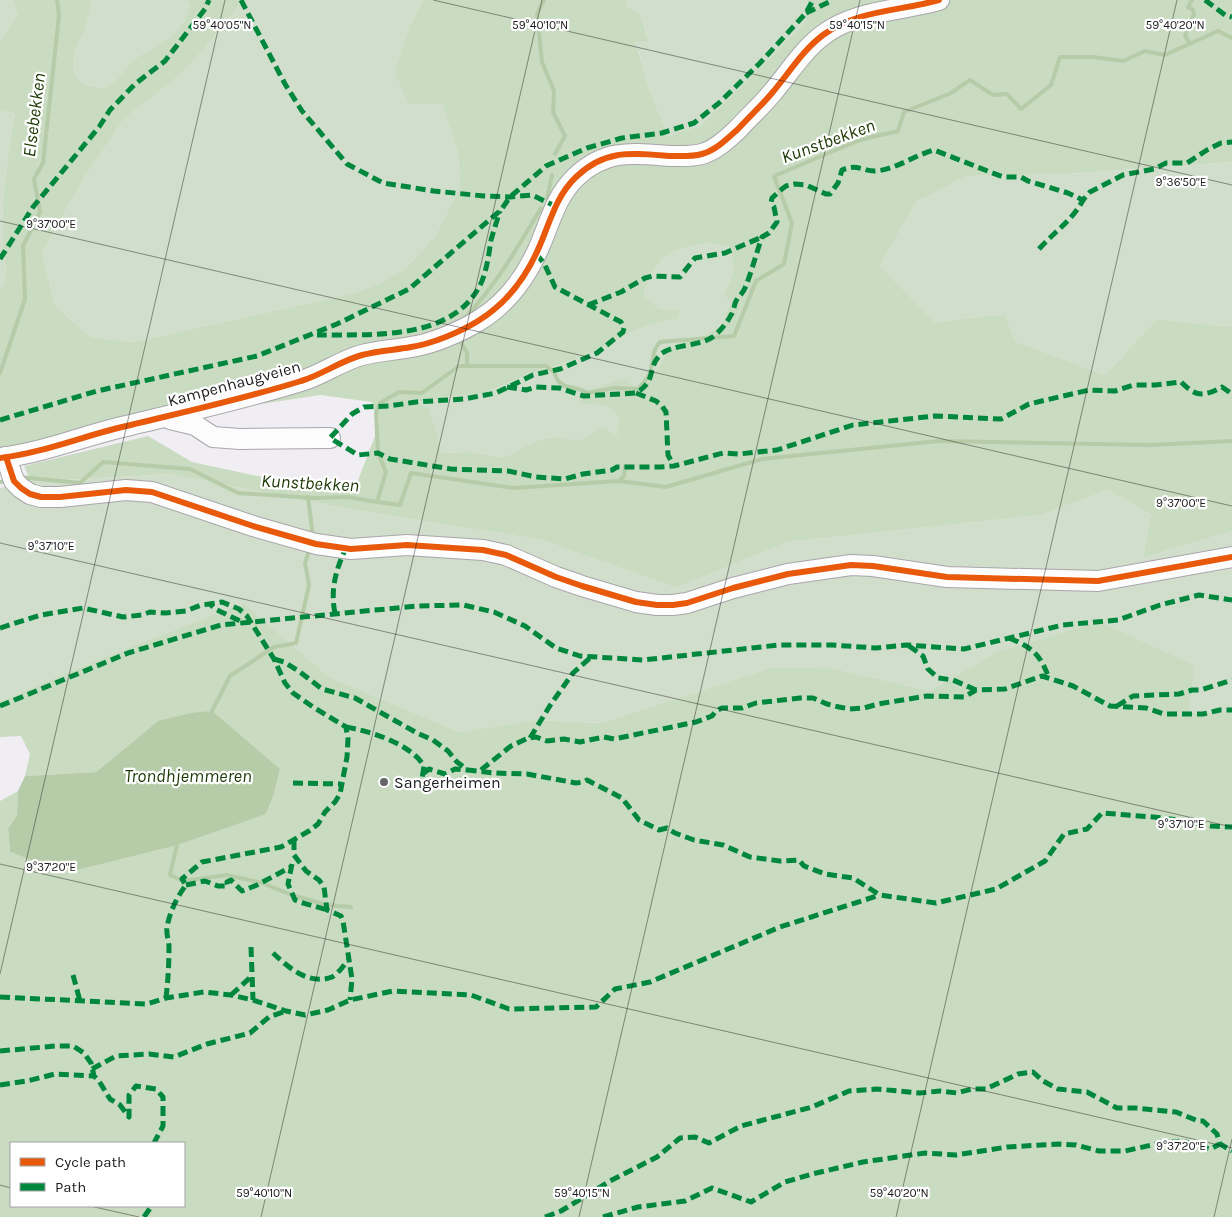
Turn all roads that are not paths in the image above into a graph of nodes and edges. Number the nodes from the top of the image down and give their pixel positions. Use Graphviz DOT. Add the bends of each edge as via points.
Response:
graph roads {
  1 [pos="939,0"];
  2 [pos="164,417"];
  3 [pos="330,438"];
  4 [pos="3,458"];
  5 [pos="1232,557"];
  1 -- 2 [label="street, Kampenhaugveien" via="841,23 807,50 770,95 723,143 703,154 631,154 610,156 596,162 575,178 555,206 536,254 517,285 499,307 477,322 415,347 364,355 340,362 304,380"];
  2 -- 3 [label="street" via="195,425 213,437"];
  2 -- 4 [label="street, Kampenhaugveien"];
  4 -- 5 [label="street" via="14,481 30,494 41,497 126,490 152,492 316,544 351,549 407,545 483,550 506,555 582,586 657,605 687,603 788,574 851,566 873,566 947,577 1098,581"];
}
